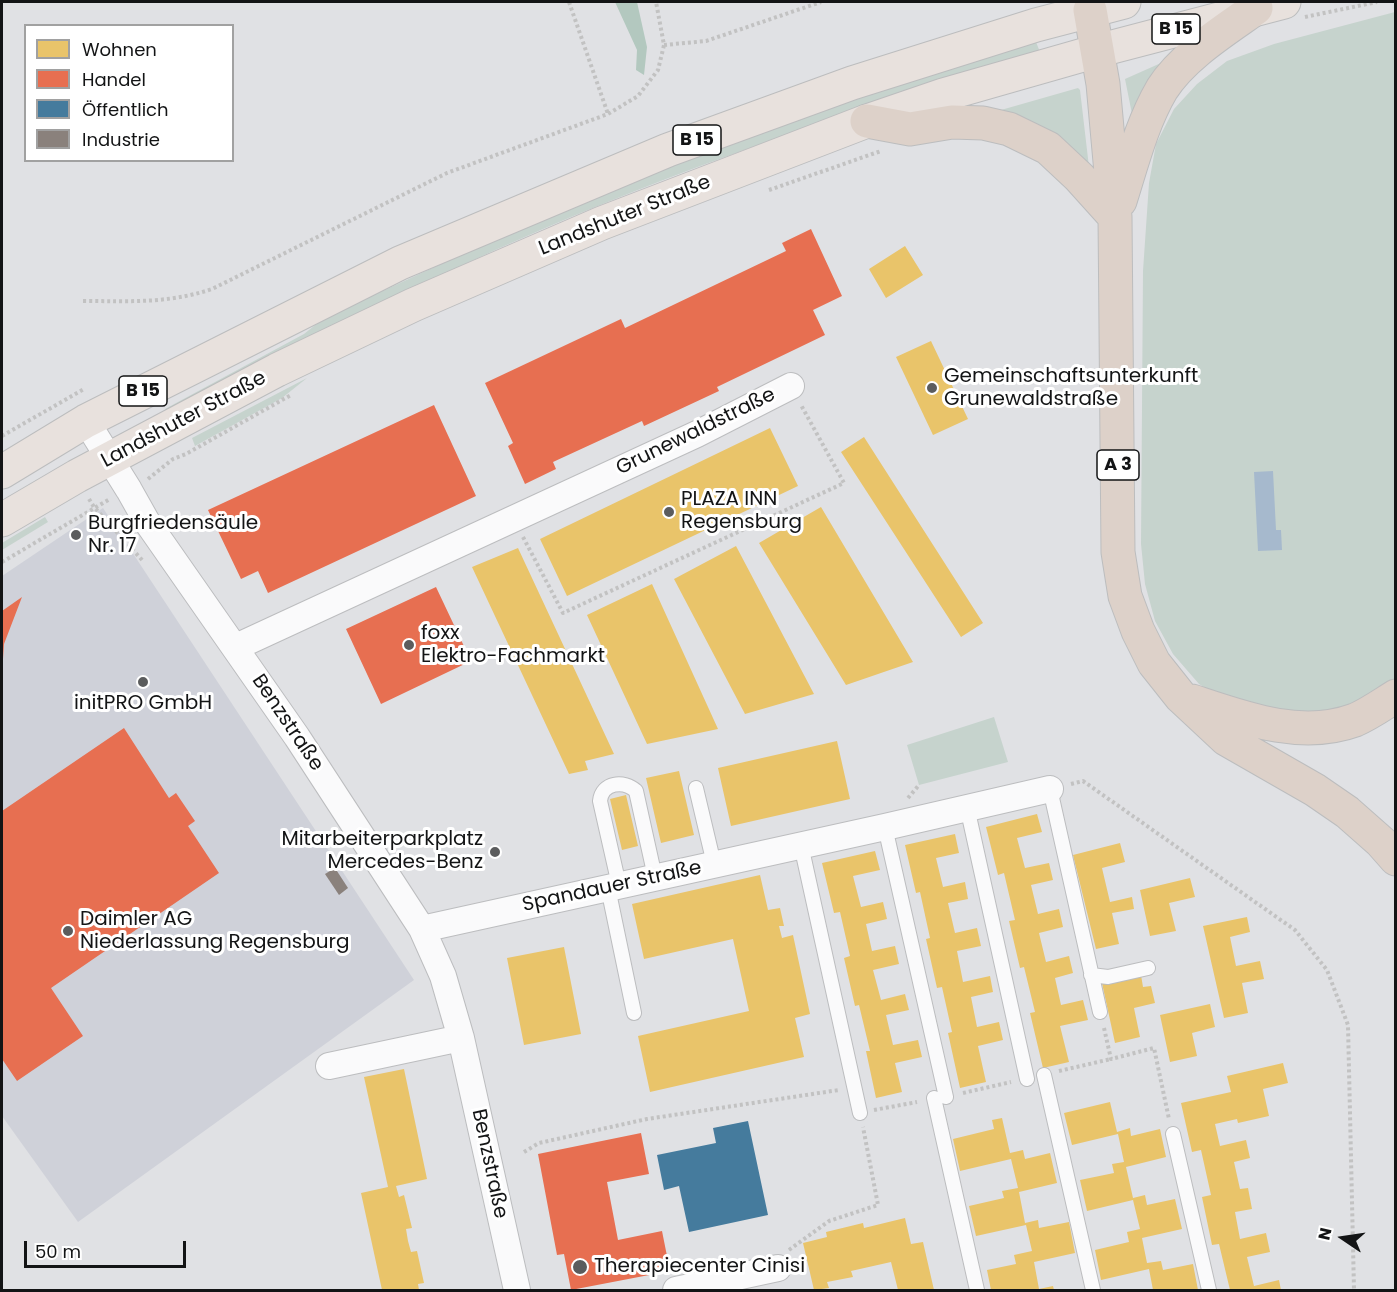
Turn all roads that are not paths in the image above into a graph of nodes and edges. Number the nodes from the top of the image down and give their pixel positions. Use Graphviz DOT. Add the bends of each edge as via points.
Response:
graph roads {
  1 [pos="1124,2"];
  2 [pos="1270,5"];
  3 [pos="1090,10"];
  4 [pos="1097,51"];
  5 [pos="867,121"];
  6 [pos="1115,217"];
  7 [pos="791,386"];
  8 [pos="86,421"];
  9 [pos="110,459"];
  10 [pos="2,472"];
  11 [pos="2,520"];
  12 [pos="236,647"];
  13 [pos="1395,696"];
  14 [pos="1180,697"];
  15 [pos="696,788"];
  16 [pos="1050,789"];
  17 [pos="967,807"];
  18 [pos="885,827"];
  19 [pos="801,845"];
  20 [pos="1395,859"];
  21 [pos="714,864"];
  22 [pos="655,877"];
  23 [pos="614,886"];
  24 [pos="422,929"];
  25 [pos="1148,968"];
  26 [pos="1091,975"];
  27 [pos="1100,1012"];
  28 [pos="634,1013"];
  29 [pos="461,1038"];
  30 [pos="329,1066"];
  31 [pos="1044,1075"];
  32 [pos="1028,1079"];
  33 [pos="860,1113"];
  34 [pos="1173,1134"];
  35 [pos="775,1269"];
  36 [pos="517,1290"];
  37 [pos="676,1290"];
  38 [pos="977,1290"];
  39 [pos="1093,1290"];
  40 [pos="1209,1290"];
  1 -- 3 [label="main road"];
  2 -- 4 [label="main road, Landshuter Straße / B 15"];
  2 -- 6 [label="highway, A 3" via="1199,49 1162,89 1142,134"];
  3 -- 4 [label="highway, A 3"];
  3 -- 8 [label="main road, B 15" via="852,82 668,150 400,263"];
  4 -- 5 [label="main road, Landshuter Straße / B 15"];
  4 -- 6 [label="highway, A 3"];
  5 -- 6 [label="highway" via="910,129 952,122 1009,129 1048,148"];
  5 -- 9 [label="main road, Landshuter Straße / B 15" via="602,223 413,305 277,370"];
  6 -- 14 [label="highway, A 3" via="1118,552 1125,596 1138,631 1154,663"];
  7 -- 12 [label="street, Grunewaldstraße" via="697,434"];
  8 -- 9 [label="street, Benzstraße"];
  8 -- 10 [label="main road, B 15"];
  9 -- 11 [label="main road, Landshuter Straße / B 15"];
  9 -- 12 [label="street, Benzstraße" via="147,522"];
  12 -- 24 [label="street, Benzstraße"];
  13 -- 14 [label="highway" via="1355,719 1318,728 1241,718"];
  14 -- 20 [label="highway, A 3" via="1226,739 1347,812"];
  15 -- 21 [label="lane"];
  16 -- 17 [label="street, Spandauer Straße"];
  16 -- 26 [label="lane"];
  17 -- 18 [label="street, Spandauer Straße"];
  17 -- 32 [label="lane"];
  18 -- 19 [label="street, Spandauer Straße"];
  18 -- 38 [label="lane"];
  19 -- 21 [label="street, Spandauer Straße"];
  19 -- 33 [label="lane"];
  21 -- 22 [label="street, Spandauer Straße"];
  22 -- 23 [label="street, Spandauer Straße"];
  22 -- 23 [label="lane" via="636,791 623,784 606,788 600,801"];
  23 -- 24 [label="street, Spandauer Straße"];
  23 -- 28 [label="lane"];
  24 -- 29 [label="street, Benzstraße" via="443,976"];
  25 -- 26 [label="lane" via="1108,977"];
  26 -- 27 [label="lane"];
  29 -- 30 [label="street"];
  29 -- 36 [label="street, Benzstraße"];
  31 -- 39 [label="lane"];
  34 -- 40 [label="lane"];
  35 -- 37 [label="street"];
}
